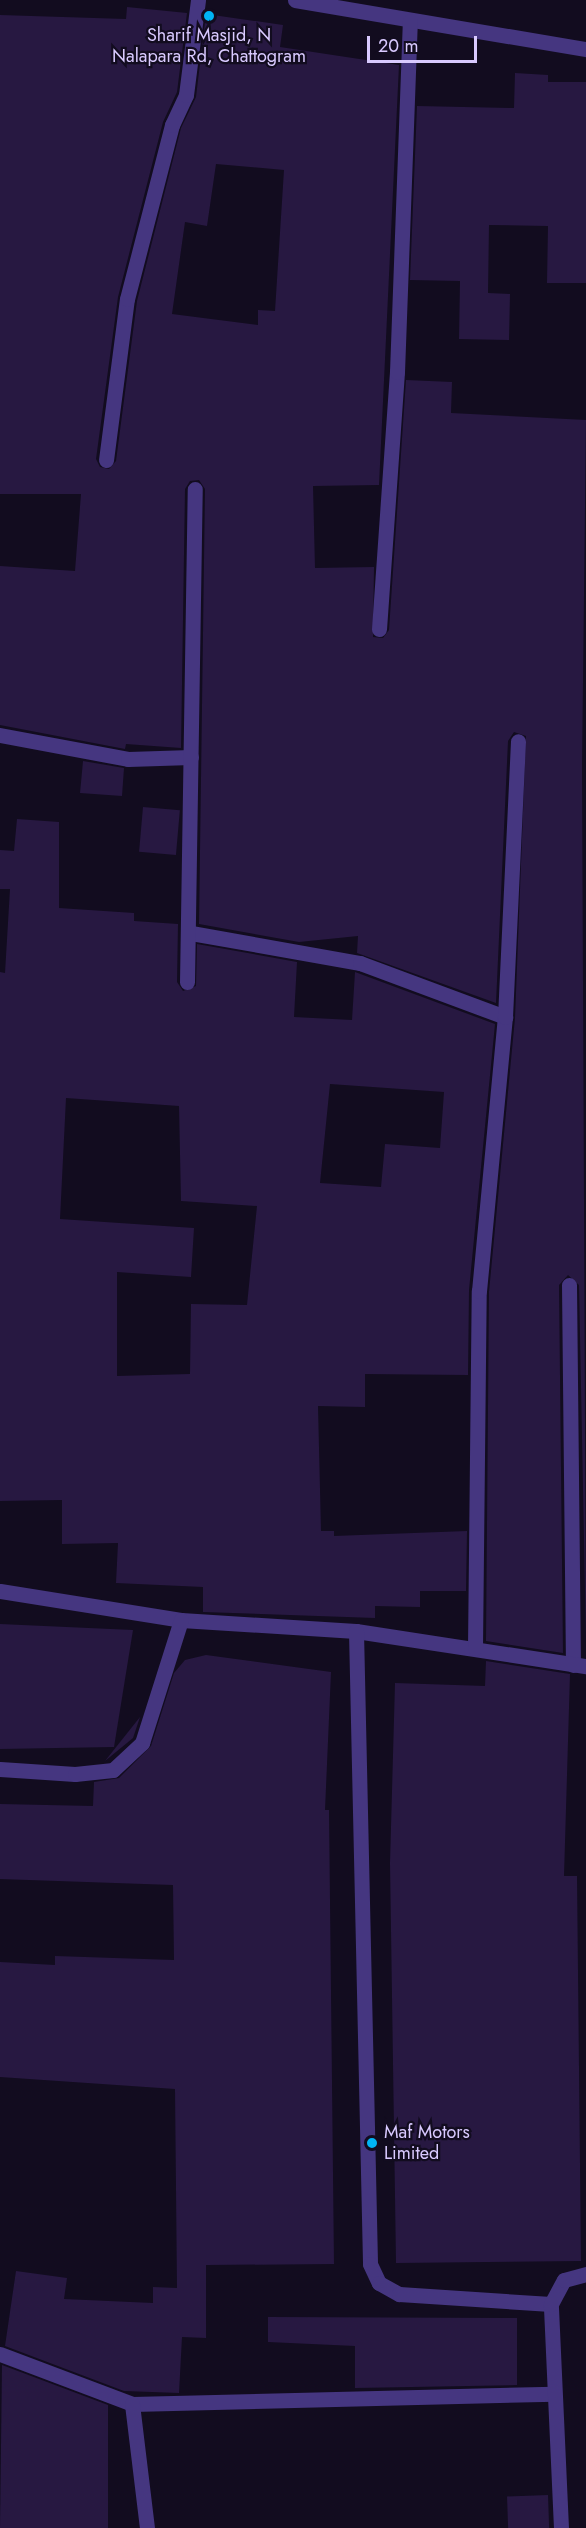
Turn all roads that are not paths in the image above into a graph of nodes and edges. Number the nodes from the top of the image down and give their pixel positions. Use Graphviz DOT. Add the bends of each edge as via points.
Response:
graph roads {
  1 [pos="198,0"];
  2 [pos="295,0"];
  3 [pos="410,21"];
  4 [pos="586,49"];
  5 [pos="106,460"];
  6 [pos="195,489"];
  7 [pos="379,629"];
  8 [pos="0,735"];
  9 [pos="518,741"];
  10 [pos="191,757"];
  11 [pos="191,933"];
  12 [pos="188,982"];
  13 [pos="505,1017"];
  14 [pos="569,1285"];
  15 [pos="0,1591"];
  16 [pos="181,1620"];
  17 [pos="356,1631"];
  18 [pos="475,1648"];
  19 [pos="579,1665"];
  20 [pos="0,1769"];
  21 [pos="586,2274"];
  22 [pos="551,2304"];
  23 [pos="0,2354"];
  24 [pos="554,2394"];
  25 [pos="132,2404"];
  26 [pos="147,2528"];
  27 [pos="561,2528"];
  1 -- 5 [label="street" via="186,95 172,124 127,299"];
  2 -- 3 [label="street"];
  3 -- 4 [label="street"];
  3 -- 7 [label="street" via="397,372"];
  6 -- 10 [label="street"];
  8 -- 10 [label="street" via="128,759"];
  9 -- 13 [label="street"];
  10 -- 11 [label="street"];
  11 -- 12 [label="street"];
  11 -- 13 [label="street" via="360,963"];
  13 -- 18 [label="street" via="479,1292"];
  14 -- 19 [label="street"];
  15 -- 16 [label="street"];
  16 -- 17 [label="street"];
  16 -- 20 [label="street" via="142,1743 113,1770 75,1774"];
  17 -- 18 [label="street"];
  17 -- 22 [label="street" via="370,2264 379,2283 399,2294"];
  18 -- 19 [label="street"];
  21 -- 22 [label="street" via="564,2280"];
  22 -- 24 [label="street"];
  23 -- 25 [label="street"];
  24 -- 25 [label="street"];
  24 -- 27 [label="street"];
  25 -- 26 [label="street"];
}
